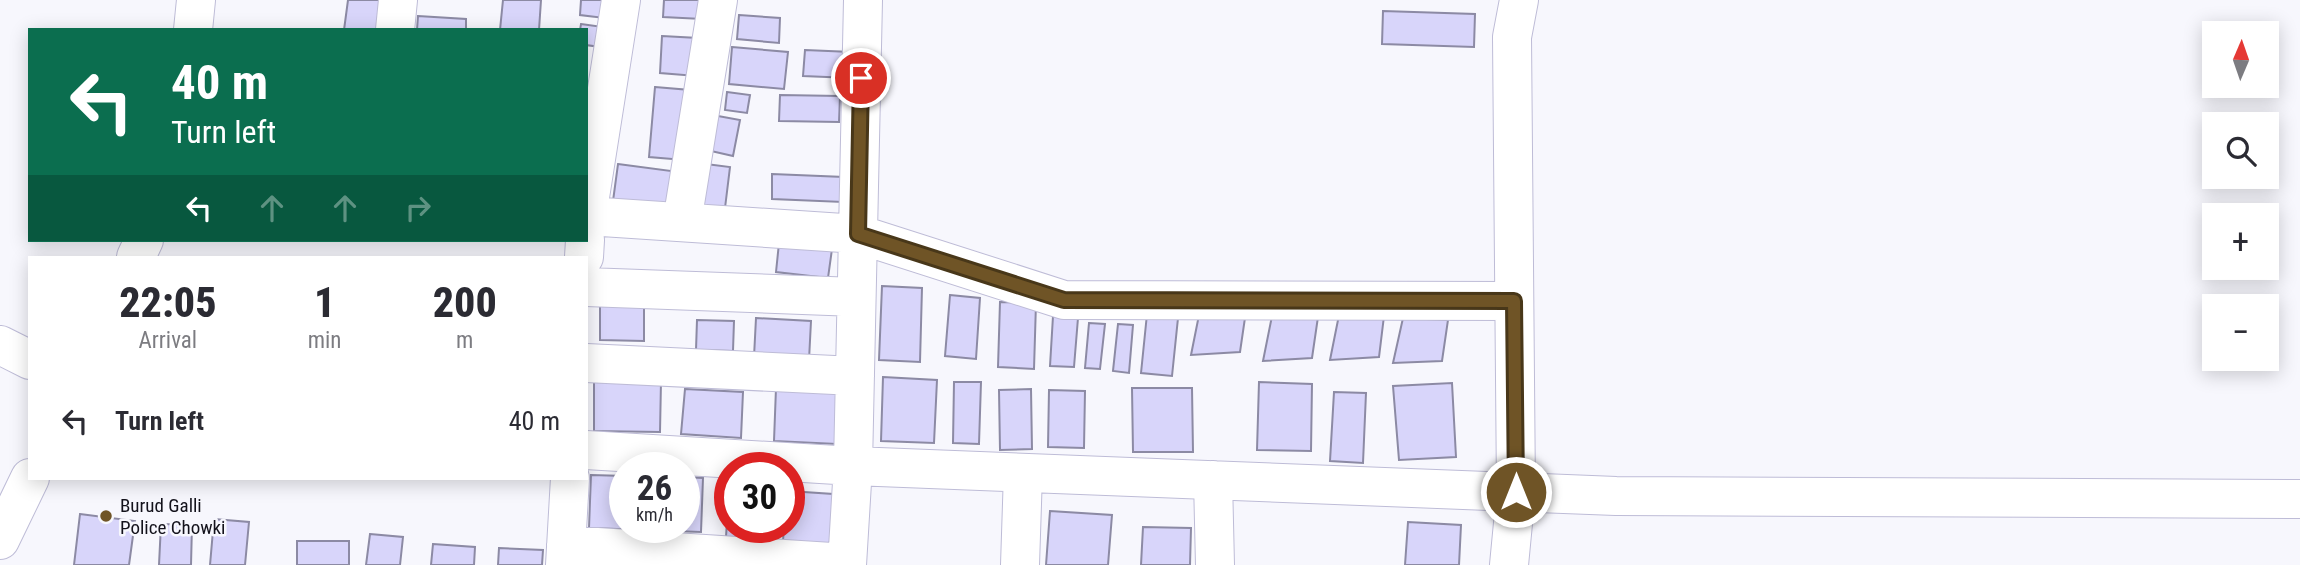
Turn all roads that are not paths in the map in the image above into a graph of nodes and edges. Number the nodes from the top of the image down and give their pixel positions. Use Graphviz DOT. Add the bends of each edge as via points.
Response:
graph roads {
  1 [pos="196,0"];
  2 [pos="398,0"];
  3 [pos="621,0"];
  4 [pos="718,0"];
  5 [pos="863,0"];
  6 [pos="1519,0"];
  7 [pos="193,28"];
  8 [pos="395,28"];
  9 [pos="588,210"];
  10 [pos="588,216"];
  11 [pos="682,222"];
  12 [pos="858,234"];
  13 [pos="588,287"];
  14 [pos="856,297"];
  15 [pos="1514,301"];
  16 [pos="0,345"];
  17 [pos="28,359"];
  18 [pos="588,363"];
  19 [pos="855,376"];
  20 [pos="588,450"];
  21 [pos="853,466"];
  22 [pos="1023,472"];
  23 [pos="29,480"];
  24 [pos="570,480"];
  25 [pos="1213,480"];
  26 [pos="1516,492"];
  27 [pos="2300,499"];
  28 [pos="0,540"];
  29 [pos="565,555"];
  30 [pos="847,564"];
  31 [pos="1020,565"];
  32 [pos="1215,565"];
  33 [pos="1509,565"];
  1 -- 7 [label="street"];
  2 -- 8 [label="street"];
  3 -- 9 [label="street"];
  4 -- 11 [label="street"];
  5 -- 12 [label="street"];
  6 -- 15 [label="street" via="1512,37"];
  10 -- 11 [label="street"];
  11 -- 12 [label="street"];
  12 -- 14 [label="street"];
  12 -- 15 [label="street" via="1064,300"];
  13 -- 14 [label="street"];
  14 -- 19 [label="street"];
  15 -- 26 [label="street"];
  16 -- 17 [label="street"];
  18 -- 19 [label="street"];
  19 -- 21 [label="street"];
  20 -- 21 [label="street"];
  21 -- 22 [label="street"];
  21 -- 30 [label="street"];
  22 -- 25 [label="street"];
  22 -- 31 [label="street"];
  23 -- 28 [label="street"];
  24 -- 29 [label="street"];
  25 -- 26 [label="street"];
  25 -- 32 [label="street"];
  26 -- 27 [label="street"];
  26 -- 33 [label="street"];
  29 -- 30 [label="street"];
}
